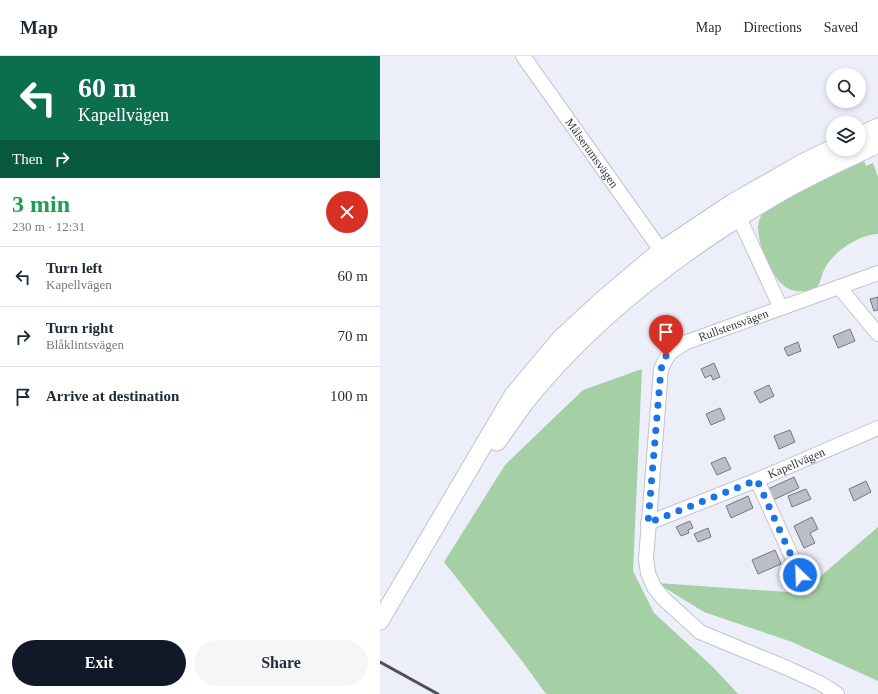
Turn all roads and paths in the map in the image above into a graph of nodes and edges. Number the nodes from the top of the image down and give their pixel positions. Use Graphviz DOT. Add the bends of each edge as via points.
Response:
graph roads {
  1 [pos="523,56"];
  2 [pos="878,127"];
  3 [pos="866,133"];
  4 [pos="878,144"];
  5 [pos="826,151"];
  6 [pos="736,210"];
  7 [pos="666,258"];
  8 [pos="878,273"];
  9 [pos="839,288"];
  10 [pos="781,308"];
  11 [pos="878,334"];
  12 [pos="878,428"];
  13 [pos="757,480"];
  14 [pos="648,523"];
  15 [pos="806,588"];
  16 [pos="380,621"];
  17 [pos="836,694"];
  1 -- 7 [label="street, Målserumsvägen"];
  2 -- 3 [label="main road"];
  4 -- 6 [label="main road" via="775,196"];
  5 -- 6 [label="main road" via="804,162"];
  6 -- 7 [label="main road"];
  6 -- 10 [label="street, Rullstensvägen"];
  7 -- 16 [label="main road" via="602,300 560,339 513,395"];
  8 -- 9 [label="street, Rullstensvägen"];
  9 -- 10 [label="street, Rullstensvägen"];
  9 -- 11 [label="street"];
  10 -- 14 [label="street, Rullstensvägen" via="687,342 666,356 661,369"];
  12 -- 13 [label="street, Kapellvägen"];
  13 -- 14 [label="street, Kapellvägen"];
  13 -- 15 [label="street"];
  14 -- 17 [label="street" via="646,559 654,587 700,632 794,671"];
}
